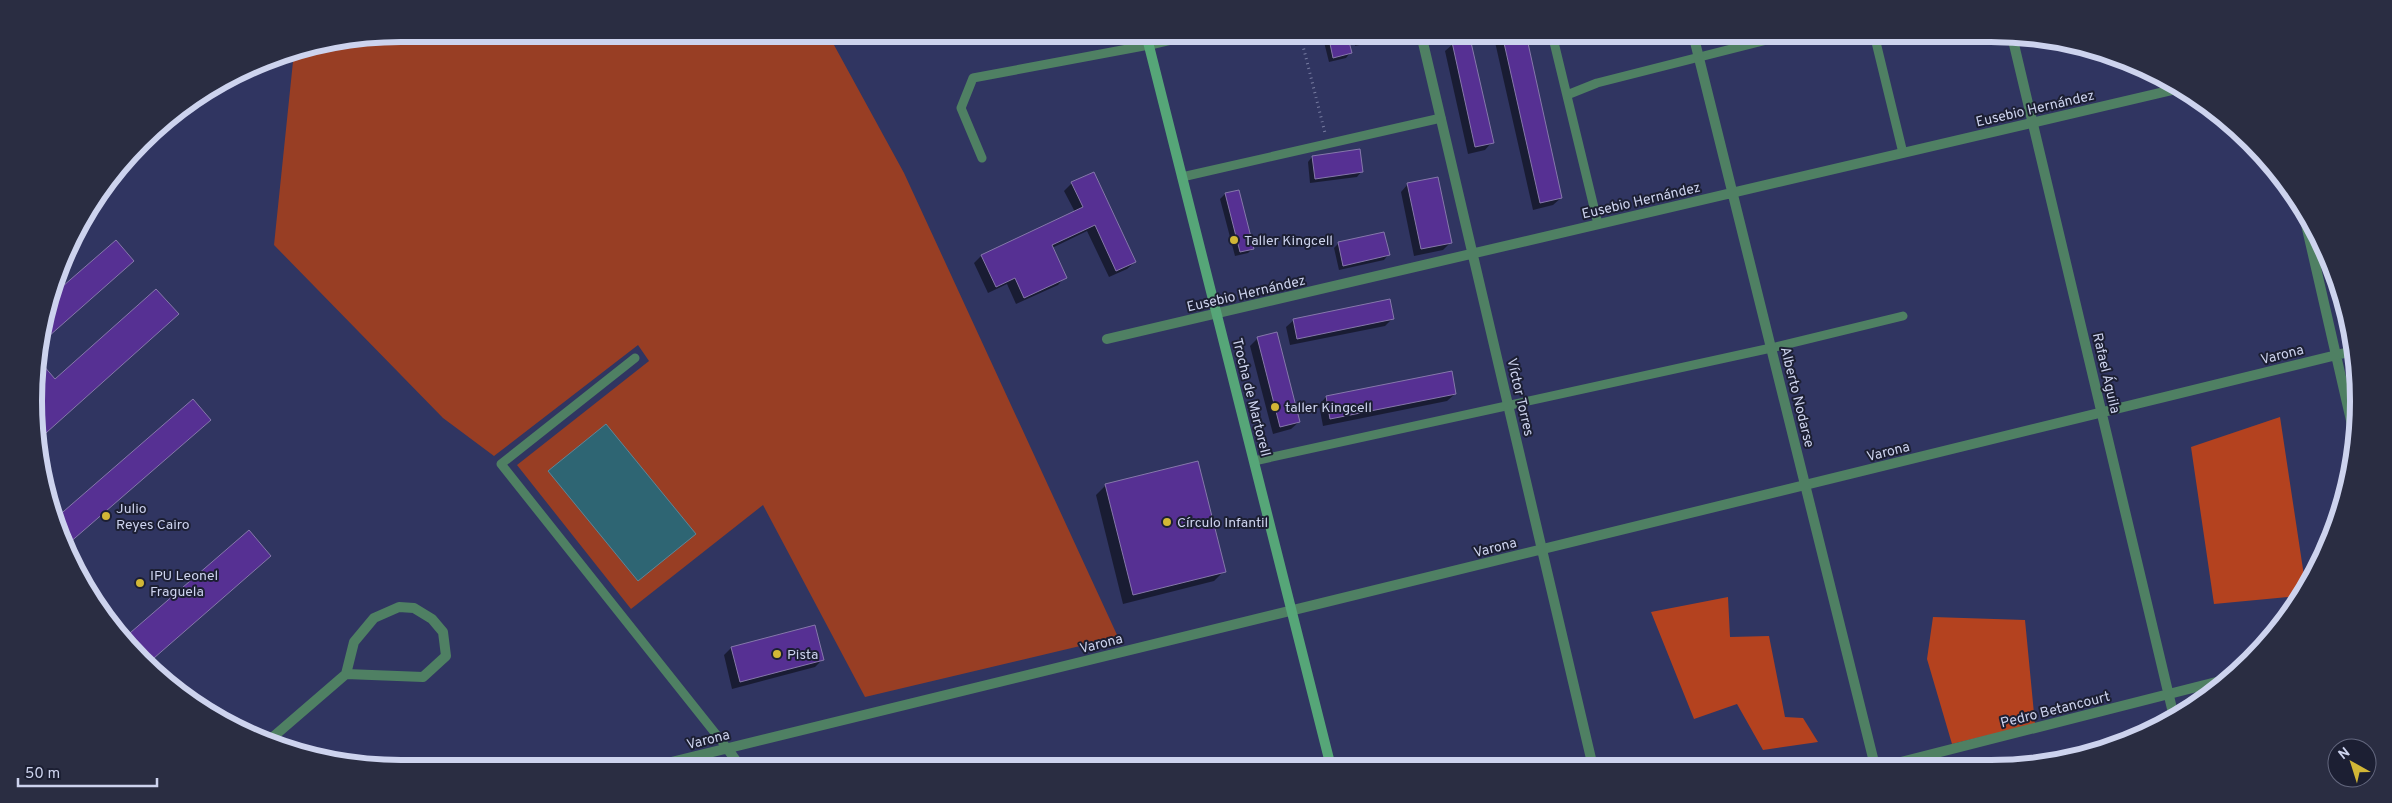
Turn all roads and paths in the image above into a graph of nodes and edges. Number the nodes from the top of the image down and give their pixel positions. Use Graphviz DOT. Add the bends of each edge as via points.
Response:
graph roads {
  1 [pos="1148,42"];
  2 [pos="1162,42"];
  3 [pos="1302,42"];
  4 [pos="1423,42"];
  5 [pos="1554,42"];
  6 [pos="1696,42"];
  7 [pos="1757,42"];
  8 [pos="1876,42"];
  9 [pos="2014,43"];
  10 [pos="1149,45"];
  11 [pos="1699,56"];
  12 [pos="2169,91"];
  13 [pos="1567,95"];
  14 [pos="1441,118"];
  15 [pos="2033,123"];
  16 [pos="1328,145"];
  17 [pos="1903,153"];
  18 [pos="982,158"];
  19 [pos="1182,177"];
  20 [pos="1733,193"];
  21 [pos="1598,224"];
  22 [pos="2309,237"];
  23 [pos="1473,254"];
  24 [pos="1216,314"];
  25 [pos="1902,316"];
  26 [pos="1107,339"];
  27 [pos="1771,348"];
  28 [pos="2346,353"];
  29 [pos="2336,356"];
  30 [pos="635,358"];
  31 [pos="1508,405"];
  32 [pos="2102,412"];
  33 [pos="2349,414"];
  34 [pos="1254,461"];
  35 [pos="1806,485"];
  36 [pos="1542,549"];
  37 [pos="1292,610"];
  38 [pos="346,674"];
  39 [pos="2212,683"];
  40 [pos="2169,695"];
  41 [pos="2173,710"];
  42 [pos="274,736"];
  43 [pos="727,748"];
  44 [pos="679,760"];
  45 [pos="736,760"];
  46 [pos="1329,760"];
  47 [pos="1591,760"];
  48 [pos="1874,760"];
  49 [pos="1909,760"];
  1 -- 10 [label="street, Trocha de Martorell"];
  2 -- 10 [label="street"];
  3 -- 16 [label="path"];
  4 -- 14 [label="street, Víctor Torres"];
  5 -- 13 [label="lane"];
  6 -- 11 [label="street, Alberto Nodarse"];
  7 -- 11 [label="lane"];
  8 -- 17 [label="lane"];
  9 -- 15 [label="street, Rafael Águila"];
  10 -- 18 [label="lane" via="973,78 961,108"];
  10 -- 19 [label="street, Trocha de Martorell"];
  11 -- 13 [label="lane" via="1597,83"];
  11 -- 20 [label="street, Alberto Nodarse"];
  12 -- 15 [label="street, Eusebio Hernández"];
  13 -- 21 [label="lane"];
  14 -- 16 [label="lane"];
  14 -- 23 [label="street, Víctor Torres"];
  15 -- 17 [label="street, Eusebio Hernández"];
  15 -- 32 [label="street, Rafael Águila"];
  16 -- 19 [label="lane"];
  17 -- 20 [label="street, Eusebio Hernández"];
  19 -- 24 [label="street, Trocha de Martorell"];
  20 -- 21 [label="street, Eusebio Hernández"];
  20 -- 27 [label="street, Alberto Nodarse"];
  21 -- 23 [label="street, Eusebio Hernández"];
  22 -- 29 [label="street"];
  23 -- 24 [label="street, Eusebio Hernández"];
  23 -- 31 [label="street, Víctor Torres"];
  24 -- 26 [label="street, Eusebio Hernández"];
  24 -- 34 [label="street, Trocha de Martorell"];
  25 -- 27 [label="lane"];
  27 -- 31 [label="lane"];
  27 -- 35 [label="street, Alberto Nodarse"];
  28 -- 29 [label="street, Varona"];
  29 -- 32 [label="street, Varona"];
  29 -- 33 [label="street"];
  30 -- 43 [label="lane" via="502,464"];
  31 -- 34 [label="lane"];
  31 -- 36 [label="street, Víctor Torres"];
  32 -- 35 [label="street, Varona"];
  32 -- 40 [label="street, Rafael Águila"];
  34 -- 37 [label="street, Trocha de Martorell"];
  35 -- 36 [label="street, Varona"];
  35 -- 48 [label="street, Alberto Nodarse"];
  36 -- 37 [label="street, Varona"];
  36 -- 47 [label="street, Víctor Torres"];
  37 -- 43 [label="street, Varona"];
  37 -- 46 [label="street, Trocha de Martorell"];
  38 -- 38 [label="street" via="354,642 374,618 399,607 414,608 432,619 443,632 446,656 423,677"];
  38 -- 42 [label="street"];
  39 -- 40 [label="street, Pedro Betancourt"];
  40 -- 41 [label="street, Rafael Águila"];
  40 -- 49 [label="street, Pedro Betancourt"];
  43 -- 44 [label="street, Varona"];
  43 -- 45 [label="street"];
}
